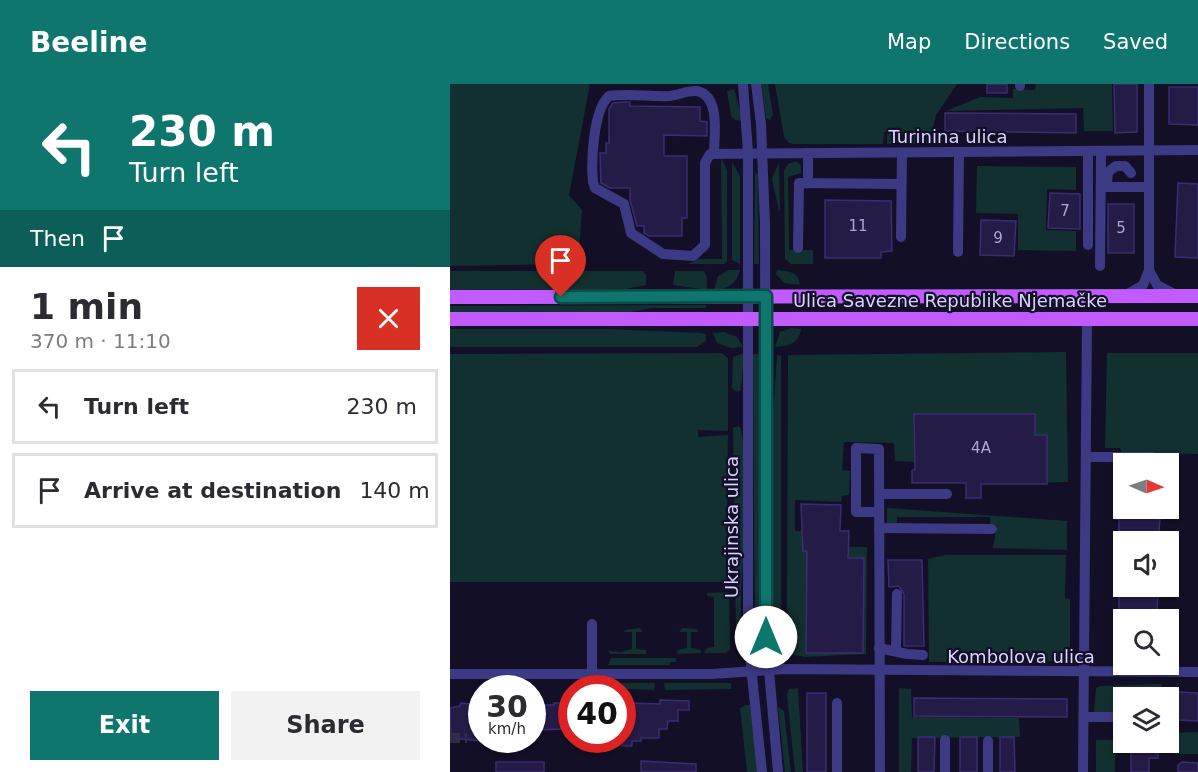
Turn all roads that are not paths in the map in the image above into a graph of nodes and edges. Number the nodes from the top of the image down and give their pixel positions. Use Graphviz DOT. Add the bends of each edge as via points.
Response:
graph roads {
  1 [pos="742,84"];
  2 [pos="756,84"];
  3 [pos="1149,84"];
  4 [pos="1198,150"];
  5 [pos="1148,151"];
  6 [pos="763,152"];
  7 [pos="959,152"];
  8 [pos="1088,152"];
  9 [pos="1101,152"];
  10 [pos="714,153"];
  11 [pos="748,153"];
  12 [pos="808,153"];
  13 [pos="902,153"];
  14 [pos="1131,173"];
  15 [pos="808,183"];
  16 [pos="901,184"];
  17 [pos="1104,187"];
  18 [pos="1149,187"];
  19 [pos="901,237"];
  20 [pos="1088,245"];
  21 [pos="798,248"];
  22 [pos="958,252"];
  23 [pos="1100,266"];
  24 [pos="1149,270"];
  25 [pos="766,296"];
  26 [pos="1125,296"];
  27 [pos="1177,296"];
  28 [pos="1198,296"];
  29 [pos="450,297"];
  30 [pos="747,297"];
  31 [pos="747,318"];
  32 [pos="766,318"];
  33 [pos="1087,319"];
  34 [pos="1198,319"];
  35 [pos="450,320"];
  36 [pos="1088,457"];
  37 [pos="1113,457"];
  38 [pos="879,494"];
  39 [pos="947,494"];
  40 [pos="879,512"];
  41 [pos="879,528"];
  42 [pos="992,529"];
  43 [pos="897,594"];
  44 [pos="592,624"];
  45 [pos="879,648"];
  46 [pos="896,650"];
  47 [pos="923,655"];
  48 [pos="767,670"];
  49 [pos="750,671"];
  50 [pos="879,671"];
  51 [pos="1198,672"];
  52 [pos="1085,673"];
  53 [pos="450,674"];
  54 [pos="591,674"];
  55 [pos="837,703"];
  56 [pos="1084,717"];
  57 [pos="1113,717"];
  58 [pos="945,741"];
  59 [pos="988,741"];
  60 [pos="762,772"];
  61 [pos="778,772"];
  62 [pos="837,772"];
  63 [pos="880,772"];
  64 [pos="945,772"];
  65 [pos="988,772"];
  66 [pos="1083,772"];
  1 -- 11 [label="street, Ukrajinska ulica"];
  2 -- 6 [label="street, Ukrajinska ulica"];
  3 -- 5 [label="street"];
  4 -- 5 [label="street, Turinina ulica"];
  5 -- 9 [label="street, Turinina ulica"];
  5 -- 18 [label="street"];
  6 -- 11 [label="street, Turinina ulica"];
  6 -- 12 [label="street, Turinina ulica"];
  6 -- 25 [label="street, Ukrajinska ulica"];
  7 -- 8 [label="street, Turinina ulica"];
  7 -- 13 [label="street, Turinina ulica"];
  7 -- 22 [label="street"];
  8 -- 9 [label="street, Turinina ulica"];
  8 -- 20 [label="street"];
  9 -- 17 [label="street"];
  10 -- 10 [label="street" via="705,163 705,245 693,256 663,254 631,233 624,204 595,188 592,182 596,134 602,106 609,96 703,93 714,112"];
  10 -- 11 [label="street, Turinina ulica"];
  11 -- 30 [label="street, Ukrajinska ulica"];
  12 -- 13 [label="street, Turinina ulica"];
  12 -- 15 [label="street"];
  13 -- 16 [label="street"];
  14 -- 17 [label="street" via="1125,166 1116,166"];
  15 -- 16 [label="street"];
  15 -- 21 [label="street" via="799,183"];
  16 -- 19 [label="street"];
  17 -- 18 [label="street"];
  17 -- 23 [label="street"];
  18 -- 24 [label="street"];
  24 -- 26 [label="street" via="1143,285"];
  24 -- 27 [label="street" via="1157,285"];
  25 -- 26 [label="main road, Ulica Savezne Republike Njemačke"];
  25 -- 30 [label="main road, Ulica Savezne Republike Njemačke"];
  25 -- 32 [label="street, Ukrajinska ulica"];
  26 -- 27 [label="main road, Ulica Savezne Republike Njemačke"];
  27 -- 28 [label="main road, Ulica Savezne Republike Njemačke"];
  29 -- 30 [label="main road, Ulica Savezne Republike Njemačke"];
  30 -- 31 [label="street, Ukrajinska ulica"];
  31 -- 32 [label="main road, Ulica Savezne Republike Njemačke"];
  31 -- 35 [label="main road, Ulica Savezne Republike Njemačke"];
  31 -- 49 [label="street, Ukrajinska ulica"];
  32 -- 33 [label="main road, Ulica Savezne Republike Njemačke"];
  32 -- 48 [label="street, Ukrajinska ulica"];
  33 -- 34 [label="main road, Ulica Savezne Republike Njemačke"];
  33 -- 36 [label="street"];
  36 -- 37 [label="street"];
  36 -- 52 [label="street"];
  38 -- 39 [label="street"];
  38 -- 40 [label="street"];
  38 -- 40 [label="street" via="879,449 856,448 856,512"];
  40 -- 41 [label="street"];
  41 -- 42 [label="street"];
  41 -- 45 [label="street"];
  43 -- 46 [label="street"];
  44 -- 54 [label="street"];
  45 -- 46 [label="street"];
  45 -- 50 [label="street"];
  46 -- 47 [label="street"];
  48 -- 49 [label="street, Kombolova ulica"];
  48 -- 50 [label="street, Kombolova ulica"];
  48 -- 61 [label="street, Ukrajinska ulica"];
  49 -- 54 [label="street, Kombolova ulica"];
  49 -- 60 [label="street, Ukrajinska ulica"];
  50 -- 52 [label="street, Kombolova ulica"];
  50 -- 63 [label="street"];
  51 -- 52 [label="street, Kombolova ulica"];
  52 -- 56 [label="street"];
  53 -- 54 [label="street, Kombolova ulica"];
  55 -- 62 [label="street"];
  56 -- 57 [label="street"];
  56 -- 66 [label="street"];
  58 -- 64 [label="street"];
  59 -- 65 [label="street"];
}
